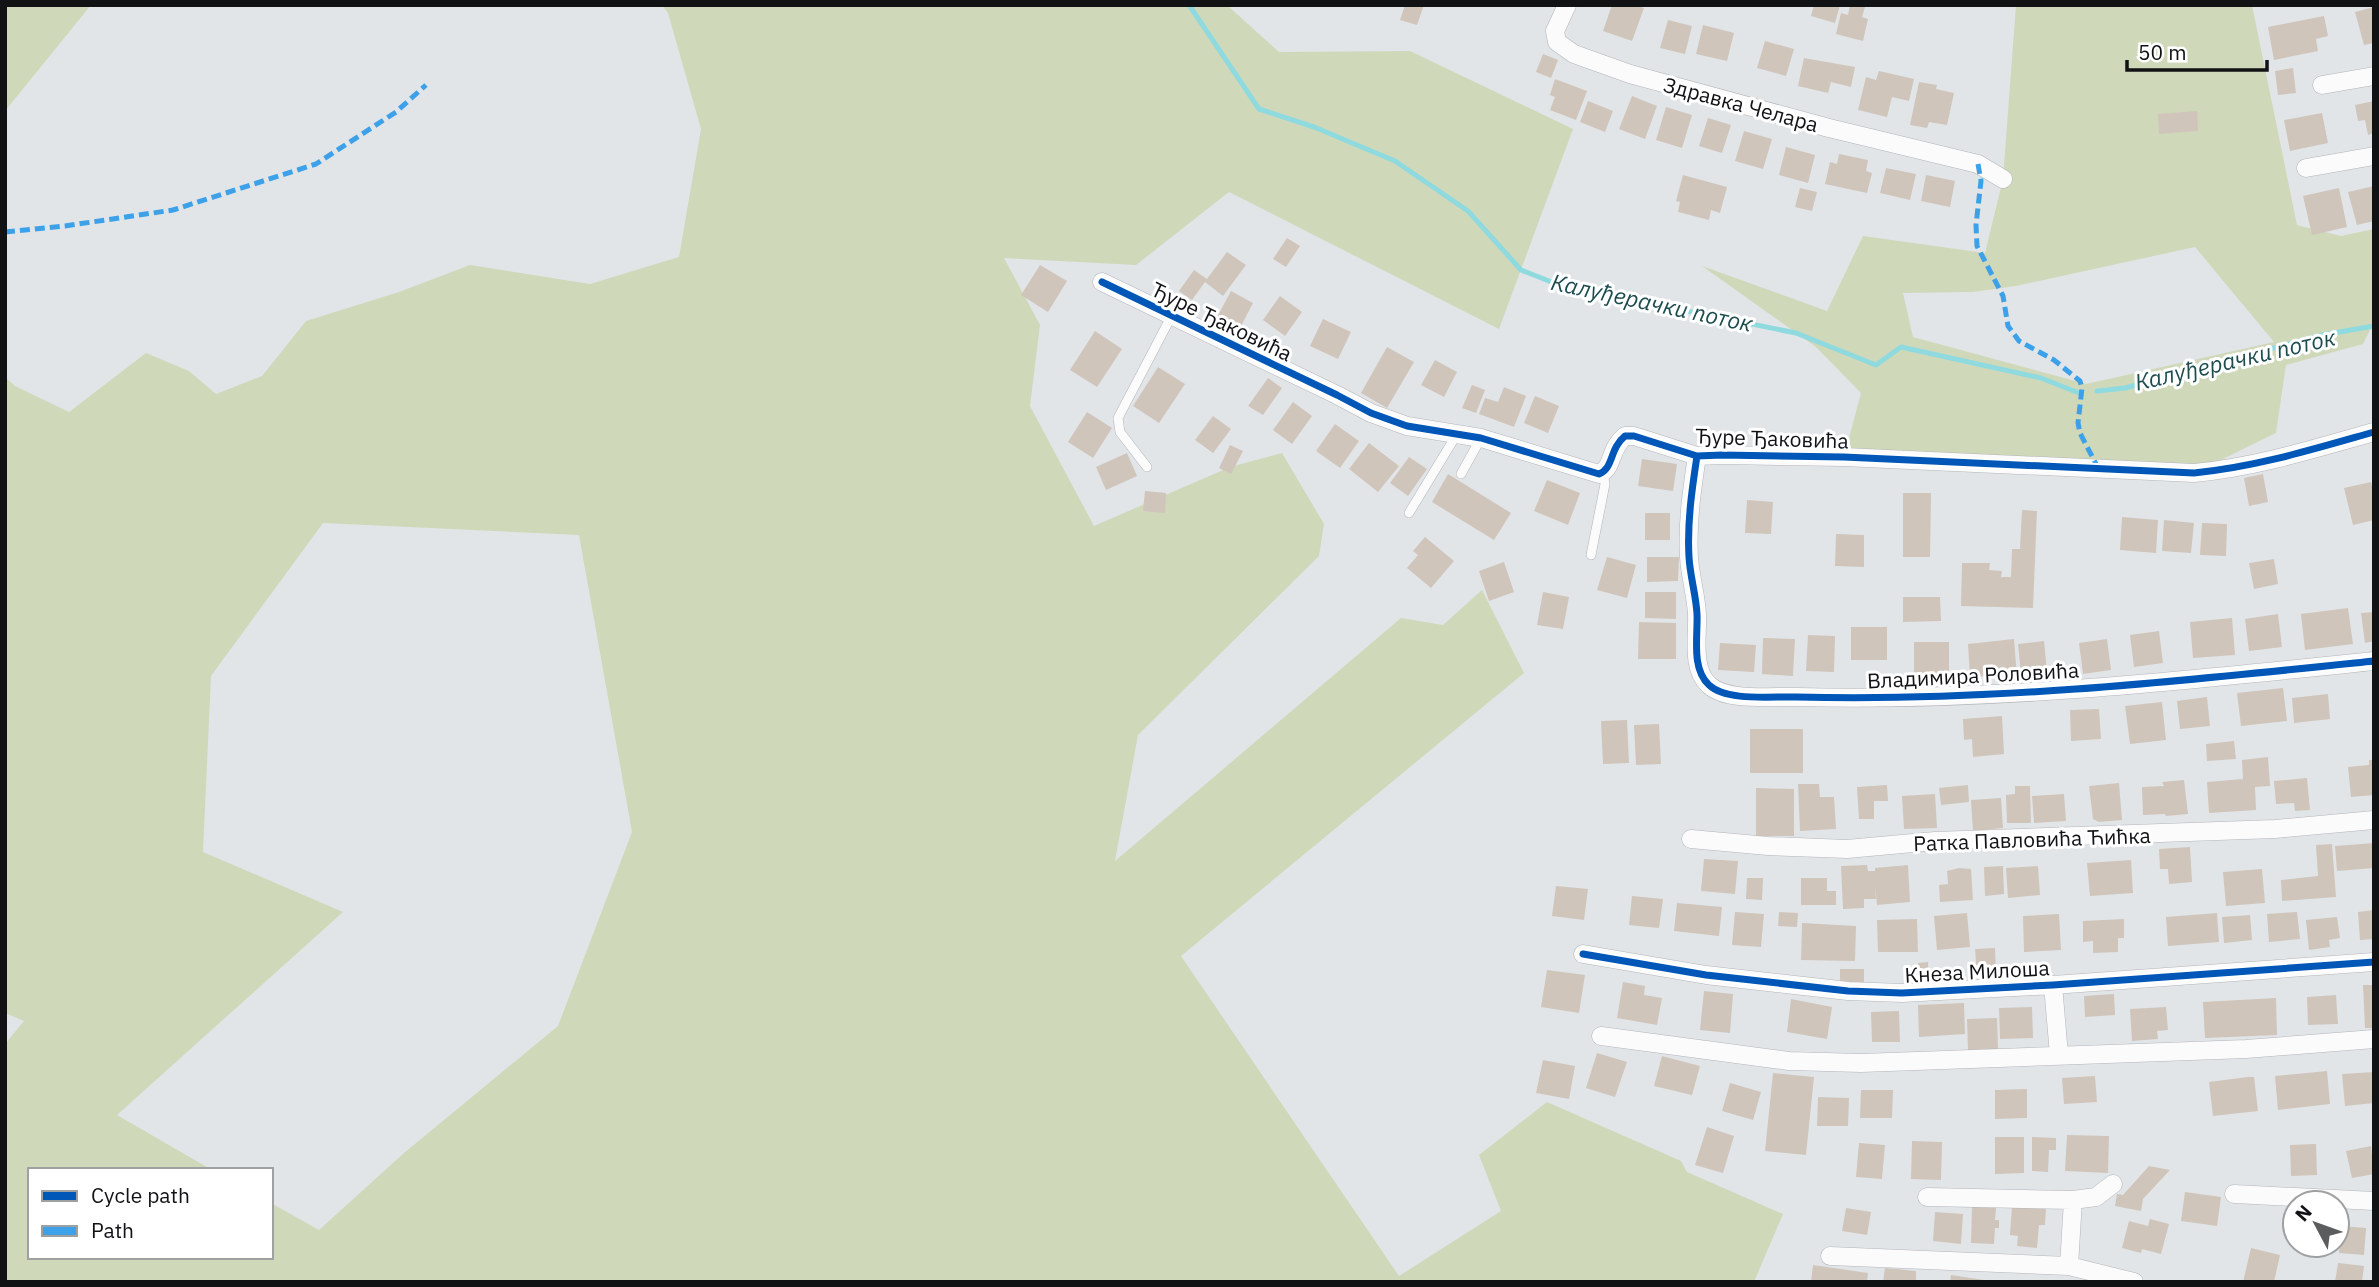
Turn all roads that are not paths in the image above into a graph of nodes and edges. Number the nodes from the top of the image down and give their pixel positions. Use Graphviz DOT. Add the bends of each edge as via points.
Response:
graph roads {
  1 [pos="1559,7"];
  2 [pos="2374,76"];
  3 [pos="2322,85"];
  4 [pos="2374,156"];
  5 [pos="2306,168"];
  6 [pos="2003,180"];
  7 [pos="1102,282"];
  8 [pos="1172,315"];
  9 [pos="2374,432"];
  10 [pos="1457,434"];
  11 [pos="1481,438"];
  12 [pos="1697,456"];
  13 [pos="1147,467"];
  14 [pos="1603,473"];
  15 [pos="1461,474"];
  16 [pos="1409,513"];
  17 [pos="1591,555"];
  18 [pos="2374,661"];
  19 [pos="2374,820"];
  20 [pos="1690,839"];
  21 [pos="1583,954"];
  22 [pos="2374,962"];
  23 [pos="2053,985"];
  24 [pos="1601,1035"];
  25 [pos="2374,1039"];
  26 [pos="2059,1055"];
  27 [pos="2113,1184"];
  28 [pos="2234,1194"];
  29 [pos="1927,1197"];
  30 [pos="2073,1200"];
  31 [pos="2374,1201"];
  32 [pos="1830,1256"];
  33 [pos="2069,1266"];
  34 [pos="2035,1274"];
  35 [pos="2134,1282"];
  1 -- 6 [label="street, Здравка Челара" via="1557,42 1574,54 1630,74 1978,164"];
  2 -- 3 [label="street"];
  4 -- 5 [label="street"];
  7 -- 8 [label="street, Ђуре Ђаковића"];
  8 -- 10 [label="street, Ђуре Ђаковића" via="1371,413 1406,426"];
  8 -- 13 [label="lane" via="1118,418 1120,432"];
  9 -- 12 [label="street, Ђуре Ђаковића" via="2261,464 2194,473 1844,457"];
  10 -- 11 [label="street, Ђуре Ђаковића"];
  10 -- 16 [label="lane"];
  11 -- 14 [label="street, Ђуре Ђаковића"];
  11 -- 15 [label="lane"];
  12 -- 14 [label="street, Ђуре Ђаковића" via="1625,436"];
  12 -- 18 [label="street, Владимира Роловића" via="1689,556 1698,661 1707,684 1727,695 1969,696"];
  14 -- 17 [label="lane" via="1605,484"];
  19 -- 20 [label="street, Ратка Павловића Ћићка" via="2275,829 1935,841 1847,849"];
  21 -- 23 [label="street, Кнеза Милоша" via="1706,975 1848,990 1902,993"];
  22 -- 23 [label="street, Кнеза Милоша"];
  23 -- 26 [label="street"];
  24 -- 26 [label="street" via="1828,1063"];
  25 -- 26 [label="street"];
  27 -- 30 [label="street" via="2096,1197"];
  28 -- 31 [label="street"];
  29 -- 30 [label="street"];
  30 -- 33 [label="street"];
  32 -- 34 [label="street"];
  33 -- 34 [label="street"];
  33 -- 35 [label="street"];
}
